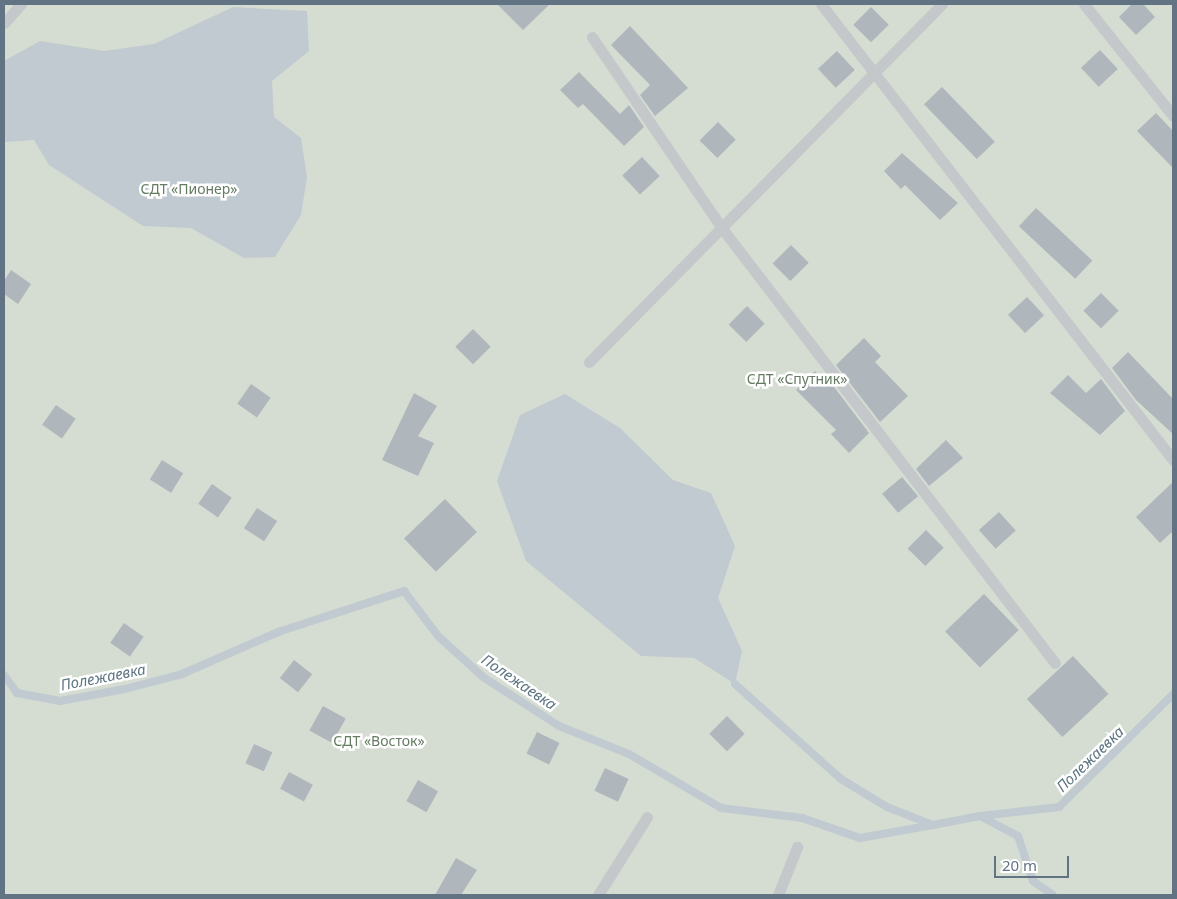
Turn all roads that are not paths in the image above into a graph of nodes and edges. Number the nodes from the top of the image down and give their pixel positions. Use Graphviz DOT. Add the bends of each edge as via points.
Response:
graph roads {
  1 [pos="22,4"];
  2 [pos="821,4"];
  3 [pos="942,4"];
  4 [pos="1084,4"];
  5 [pos="4,23"];
  6 [pos="592,37"];
  7 [pos="872,75"];
  8 [pos="1173,116"];
  9 [pos="721,227"];
  10 [pos="589,362"];
  11 [pos="1173,460"];
  12 [pos="1055,663"];
  13 [pos="648,817"];
  14 [pos="797,847"];
  15 [pos="598,895"];
  16 [pos="778,895"];
  1 -- 5 [label="lane"];
  2 -- 7 [label="lane"];
  3 -- 7 [label="lane"];
  4 -- 8 [label="lane"];
  6 -- 9 [label="lane"];
  7 -- 9 [label="lane"];
  7 -- 11 [label="lane"];
  9 -- 10 [label="lane"];
  9 -- 12 [label="lane"];
  13 -- 15 [label="lane"];
  14 -- 16 [label="lane"];
}
